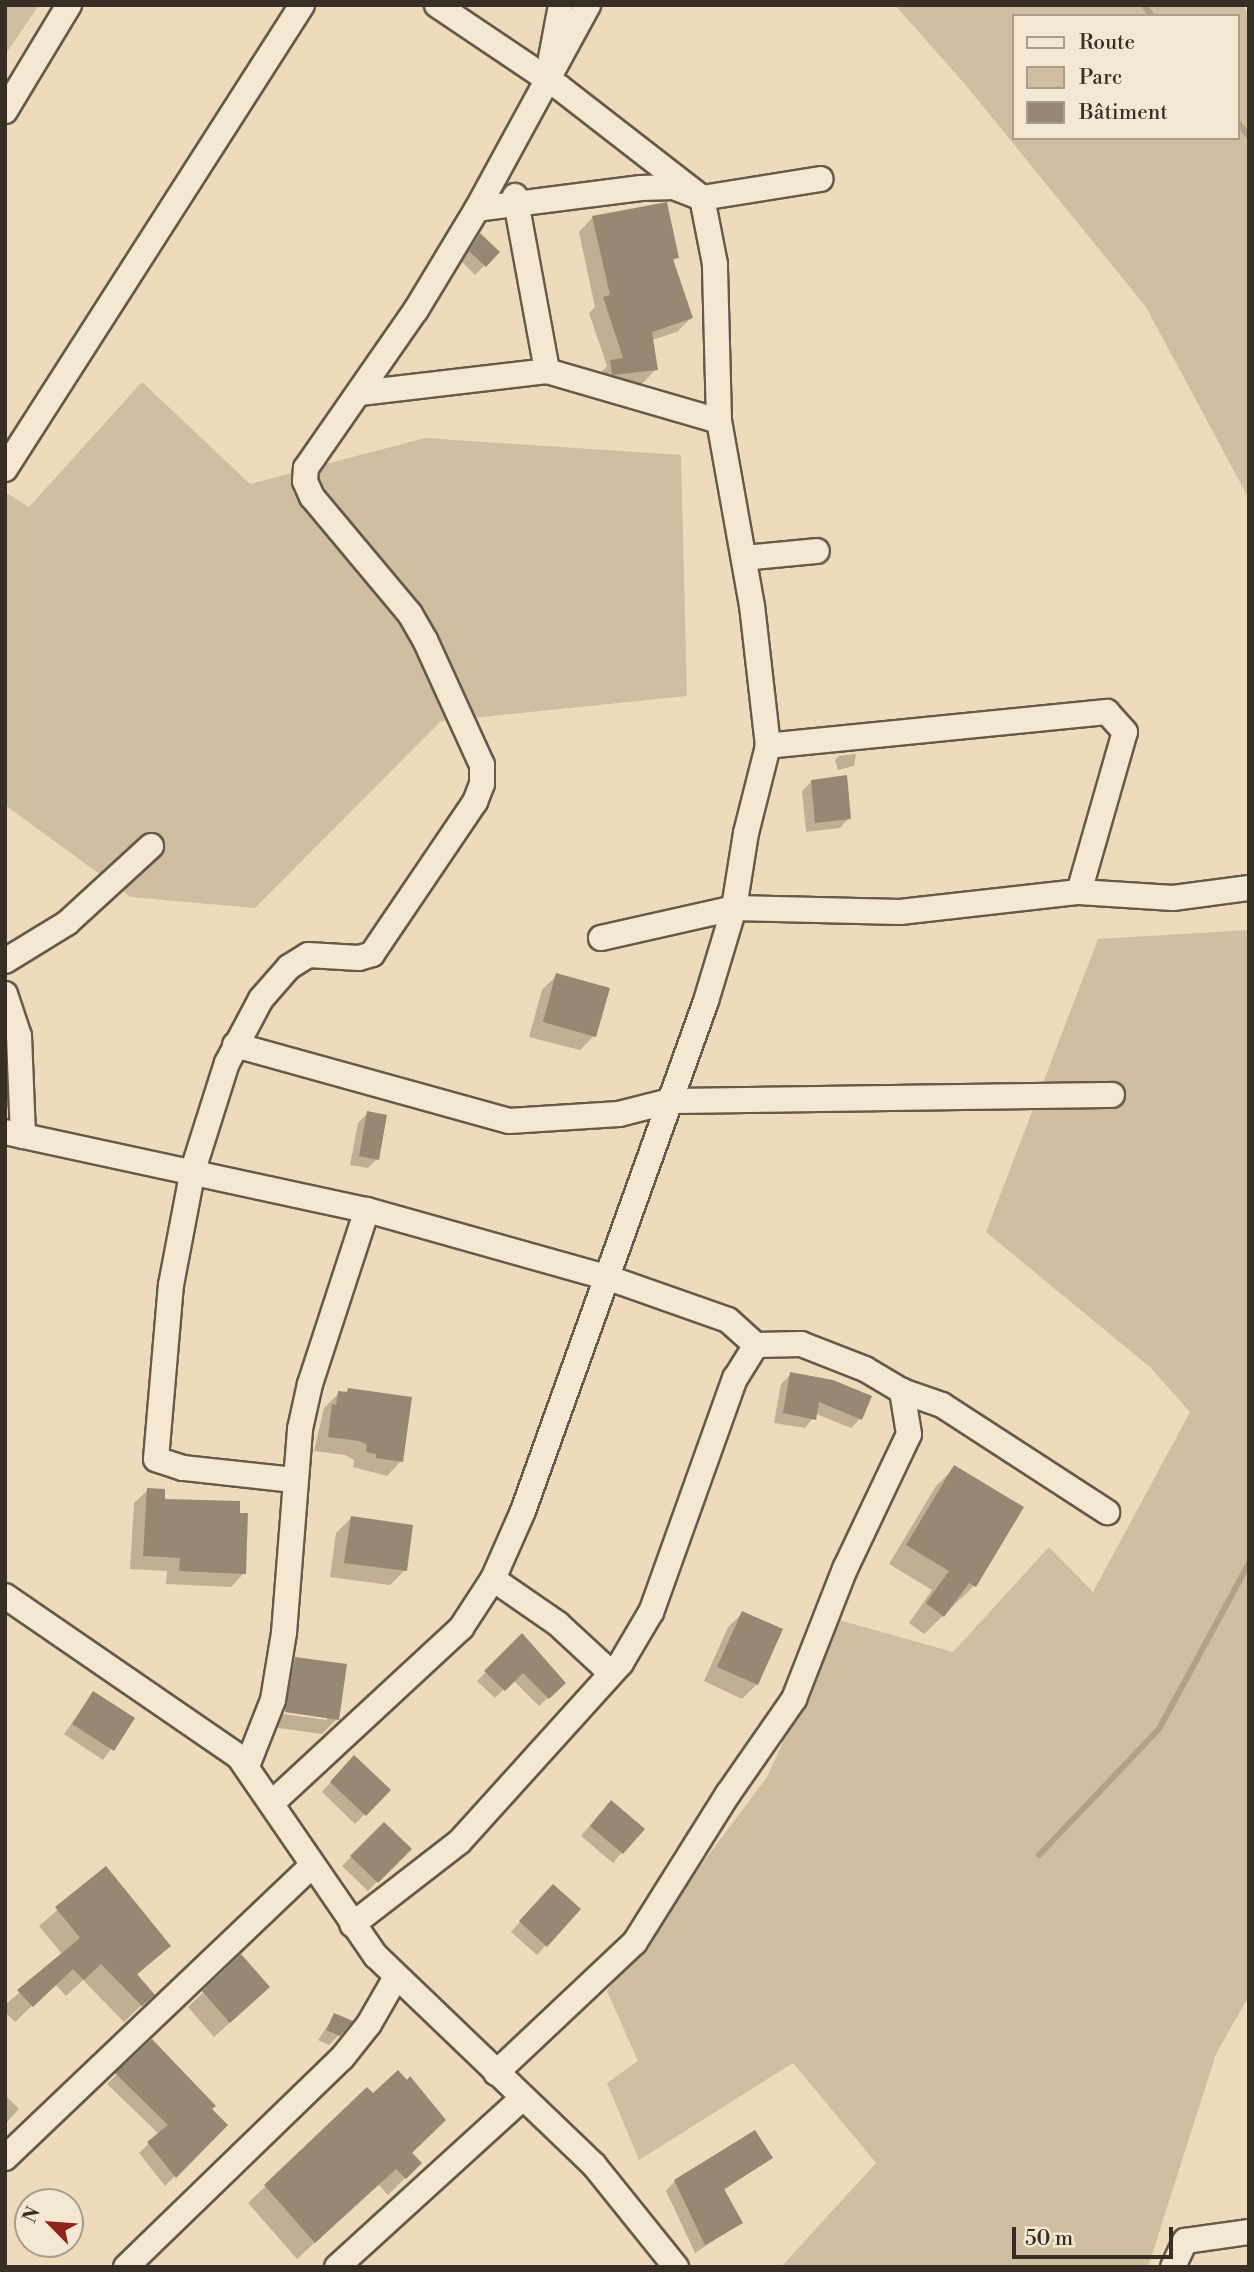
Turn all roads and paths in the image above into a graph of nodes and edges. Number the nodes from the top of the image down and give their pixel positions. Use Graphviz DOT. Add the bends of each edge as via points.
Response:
graph roads {
  1 [pos="69,5"];
  2 [pos="302,5"];
  3 [pos="437,5"];
  4 [pos="561,5"];
  5 [pos="588,5"];
  6 [pos="547,80"];
  7 [pos="5,111"];
  8 [pos="820,179"];
  9 [pos="702,198"];
  10 [pos="516,200"];
  11 [pos="477,209"];
  12 [pos="547,372"];
  13 [pos="360,393"];
  14 [pos="719,421"];
  15 [pos="5,469"];
  16 [pos="817,551"];
  17 [pos="744,558"];
  18 [pos="768,746"];
  19 [pos="151,846"];
  20 [pos="1249,888"];
  21 [pos="1079,892"];
  22 [pos="734,908"];
  23 [pos="601,938"];
  24 [pos="5,961"];
  25 [pos="5,993"];
  26 [pos="234,1045"];
  27 [pos="1112,1095"];
  28 [pos="670,1101"];
  29 [pos="14,1134"];
  30 [pos="193,1170"];
  31 [pos="367,1210"];
  32 [pos="606,1277"];
  33 [pos="756,1345"];
  34 [pos="902,1391"];
  35 [pos="294,1480"];
  36 [pos="1107,1512"];
  37 [pos="493,1579"];
  38 [pos="5,1596"];
  39 [pos="611,1674"];
  40 [pos="247,1766"];
  41 [pos="272,1803"];
  42 [pos="313,1865"];
  43 [pos="352,1925"];
  44 [pos="396,1977"];
  45 [pos="496,2073"];
  46 [pos="523,2098"];
  47 [pos="5,2158"];
  48 [pos="1249,2232"];
  49 [pos="126,2267"];
  50 [pos="337,2267"];
  51 [pos="676,2267"];
  52 [pos="1173,2267"];
  1 -- 7 [label="street"];
  2 -- 15 [label="street"];
  3 -- 6 [label="street"];
  4 -- 6 [label="street"];
  5 -- 6 [label="street"];
  6 -- 9 [label="street"];
  6 -- 11 [label="street"];
  8 -- 9 [label="street"];
  9 -- 10 [label="street" via="673,187"];
  9 -- 14 [label="street" via="715,264"];
  10 -- 11 [label="street"];
  10 -- 12 [label="street"];
  11 -- 13 [label="street"];
  12 -- 13 [label="street"];
  12 -- 14 [label="street"];
  13 -- 26 [label="street" via="311,455 305,481 312,496 410,614 482,765 482,784 475,802 372,954 359,958 309,955 289,967 261,999"];
  14 -- 17 [label="street"];
  16 -- 17 [label="street"];
  17 -- 18 [label="street"];
  18 -- 21 [label="street" via="1107,712 1125,732"];
  18 -- 22 [label="street"];
  19 -- 24 [label="street" via="67,923"];
  20 -- 21 [label="street" via="1173,898"];
  21 -- 22 [label="street" via="900,912"];
  22 -- 23 [label="street"];
  22 -- 28 [label="street"];
  25 -- 29 [label="street" via="19,1036"];
  26 -- 28 [label="street" via="509,1121 619,1114"];
  26 -- 30 [label="street"];
  27 -- 28 [label="street"];
  28 -- 32 [label="street"];
  29 -- 30 [label="street"];
  30 -- 31 [label="street"];
  30 -- 35 [label="street" via="171,1285 156,1459 183,1468"];
  31 -- 32 [label="street"];
  31 -- 35 [label="street" via="310,1384"];
  32 -- 33 [label="street" via="728,1320"];
  32 -- 37 [label="street" via="523,1511"];
  33 -- 34 [label="street" via="801,1344 865,1369"];
  33 -- 39 [label="street" via="735,1378 651,1612"];
  34 -- 36 [label="street" via="942,1405"];
  34 -- 45 [label="street" via="909,1434 845,1569 794,1699 635,1942"];
  35 -- 40 [label="street" via="284,1633 263,1731"];
  37 -- 39 [label="street" via="558,1623"];
  37 -- 41 [label="street" via="461,1628"];
  38 -- 40 [label="street" via="225,1743"];
  39 -- 43 [label="street" via="459,1842"];
  40 -- 41 [label="street"];
  41 -- 42 [label="street"];
  42 -- 43 [label="street"];
  42 -- 47 [label="street"];
  43 -- 44 [label="street"];
  44 -- 45 [label="street"];
  44 -- 49 [label="street" via="369,2024 342,2057"];
  45 -- 46 [label="street"];
  46 -- 50 [label="street"];
  46 -- 51 [label="street" via="616,2190"];
  48 -- 52 [label="street" via="1185,2241"];
}
